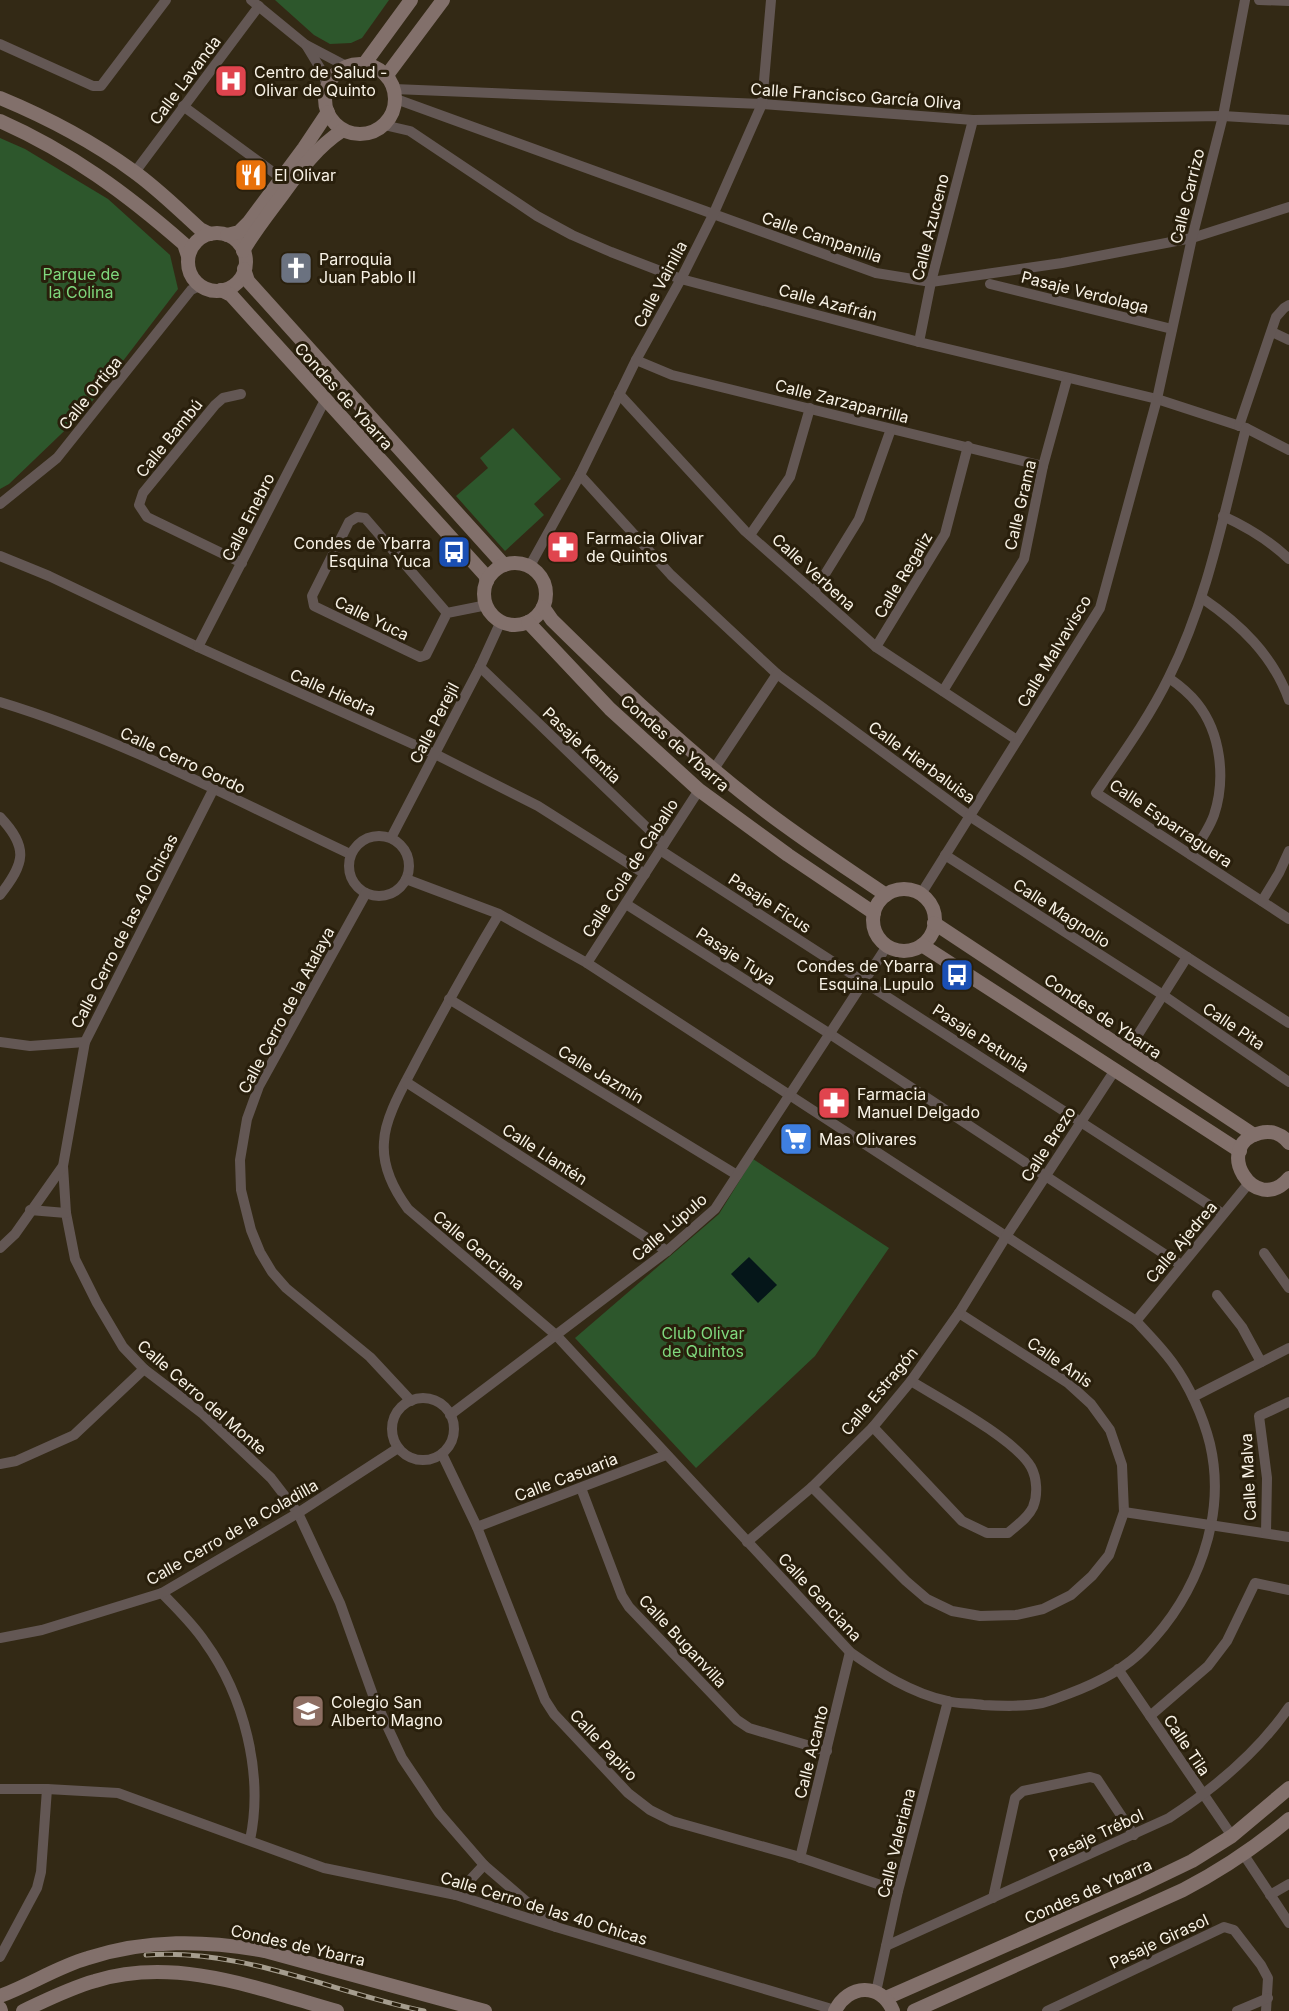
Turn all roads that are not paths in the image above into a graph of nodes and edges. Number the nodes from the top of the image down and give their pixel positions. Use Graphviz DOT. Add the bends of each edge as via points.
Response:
graph roads {
  1 [pos="166,0"];
  2 [pos="411,0"];
  3 [pos="443,0"];
  4 [pos="771,0"];
  5 [pos="1245,0"];
  6 [pos="1259,0"];
  7 [pos="1289,1"];
  8 [pos="254,2"];
  9 [pos="0,45"];
  10 [pos="306,45"];
  11 [pos="365,63"];
  12 [pos="346,66"];
  13 [pos="387,75"];
  14 [pos="327,87"];
  15 [pos="395,94"];
  16 [pos="0,98"];
  17 [pos="762,104"];
  18 [pos="183,106"];
  19 [pos="328,112"];
  20 [pos="1223,116"];
  21 [pos="973,120"];
  22 [pos="1289,120"];
  23 [pos="0,121"];
  24 [pos="384,125"];
  25 [pos="343,130"];
  26 [pos="135,172"];
  27 [pos="281,178"];
  28 [pos="1289,207"];
  29 [pos="713,215"];
  30 [pos="210,234"];
  31 [pos="227,235"];
  32 [pos="1192,238"];
  33 [pos="243,251"];
  34 [pos="188,256"];
  35 [pos="244,269"];
  36 [pos="681,279"];
  37 [pos="931,282"];
  38 [pos="990,284"];
  39 [pos="195,285"];
  40 [pos="221,290"];
  41 [pos="1289,305"];
  42 [pos="1172,328"];
  43 [pos="1272,332"];
  44 [pos="1289,340"];
  45 [pos="919,342"];
  46 [pos="636,360"];
  47 [pos="1067,379"];
  48 [pos="241,394"];
  49 [pos="619,394"];
  50 [pos="1157,399"];
  51 [pos="325,400"];
  52 [pos="810,408"];
  53 [pos="1242,427"];
  54 [pos="891,429"];
  55 [pos="968,446"];
  56 [pos="1289,450"];
  57 [pos="1043,466"];
  58 [pos="580,475"];
  59 [pos="0,504"];
  60 [pos="1223,516"];
  61 [pos="750,536"];
  62 [pos="0,556"];
  63 [pos="1289,559"];
  64 [pos="242,562"];
  65 [pos="504,565"];
  66 [pos="532,568"];
  67 [pos="487,581"];
  68 [pos="814,592"];
  69 [pos="1202,598"];
  70 [pos="487,605"];
  71 [pos="543,607"];
  72 [pos="447,613"];
  73 [pos="501,621"];
  74 [pos="528,622"];
  75 [pos="198,647"];
  76 [pos="876,647"];
  77 [pos="480,667"];
  78 [pos="777,674"];
  79 [pos="1169,678"];
  80 [pos="943,691"];
  81 [pos="1289,700"];
  82 [pos="0,702"];
  83 [pos="1017,740"];
  84 [pos="435,754"];
  85 [pos="714,769"];
  86 [pos="213,790"];
  87 [pos="699,790"];
  88 [pos="0,816"];
  89 [pos="971,816"];
  90 [pos="391,838"];
  91 [pos="662,847"];
  92 [pos="1289,851"];
  93 [pos="350,854"];
  94 [pos="945,855"];
  95 [pos="1191,855"];
  96 [pos="645,874"];
  97 [pos="406,879"];
  98 [pos="366,893"];
  99 [pos="921,894"];
  100 [pos="0,895"];
  101 [pos="886,895"];
  102 [pos="1262,901"];
  103 [pos="626,904"];
  104 [pos="874,913"];
  105 [pos="499,914"];
  106 [pos="1289,919"];
  107 [pos="934,923"];
  108 [pos="922,945"];
  109 [pos="887,946"];
  110 [pos="1187,957"];
  111 [pos="587,963"];
  112 [pos="864,981"];
  113 [pos="1163,995"];
  114 [pos="449,999"];
  115 [pos="1289,1023"];
  116 [pos="830,1034"];
  117 [pos="0,1042"];
  118 [pos="85,1042"];
  119 [pos="1127,1052"];
  120 [pos="1115,1070"];
  121 [pos="406,1082"];
  122 [pos="1289,1082"];
  123 [pos="789,1096"];
  124 [pos="1081,1121"];
  125 [pos="1254,1135"];
  126 [pos="1288,1139"];
  127 [pos="1240,1151"];
  128 [pos="63,1166"];
  129 [pos="737,1175"];
  130 [pos="1045,1176"];
  131 [pos="1289,1178"];
  132 [pos="1249,1183"];
  133 [pos="1283,1190"];
  134 [pos="30,1210"];
  135 [pos="66,1213"];
  136 [pos="1223,1214"];
  137 [pos="1007,1235"];
  138 [pos="0,1248"];
  139 [pos="667,1251"];
  140 [pos="1264,1253"];
  141 [pos="1181,1265"];
  142 [pos="1289,1288"];
  143 [pos="1217,1295"];
  144 [pos="960,1313"];
  145 [pos="1136,1321"];
  146 [pos="556,1335"];
  147 [pos="1289,1348"];
  148 [pos="1261,1362"];
  149 [pos="144,1369"];
  150 [pos="911,1381"];
  151 [pos="1193,1397"];
  152 [pos="411,1401"];
  153 [pos="1289,1402"];
  154 [pos="450,1415"];
  155 [pos="873,1427"];
  156 [pos="398,1448"];
  157 [pos="442,1454"];
  158 [pos="666,1455"];
  159 [pos="0,1464"];
  160 [pos="812,1486"];
  161 [pos="581,1488"];
  162 [pos="1124,1512"];
  163 [pos="298,1513"];
  164 [pos="1211,1526"];
  165 [pos="477,1527"];
  166 [pos="1266,1533"];
  167 [pos="1289,1537"];
  168 [pos="747,1542"];
  169 [pos="1289,1590"];
  170 [pos="162,1593"];
  171 [pos="0,1638"];
  172 [pos="850,1652"];
  173 [pos="1118,1669"];
  174 [pos="948,1701"];
  175 [pos="1289,1707"];
  176 [pos="1150,1716"];
  177 [pos="826,1751"];
  178 [pos="1289,1788"];
  179 [pos="0,1789"];
  180 [pos="47,1789"];
  181 [pos="1203,1796"];
  182 [pos="1289,1819"];
  183 [pos="1134,1835"];
  184 [pos="1232,1836"];
  185 [pos="250,1840"];
  186 [pos="1244,1855"];
  187 [pos="800,1858"];
  188 [pos="484,1865"];
  189 [pos="1289,1884"];
  190 [pos="898,1891"];
  191 [pos="456,1895"];
  192 [pos="1270,1895"];
  193 [pos="993,1898"];
  194 [pos="1289,1923"];
  195 [pos="556,1927"];
  196 [pos="886,1946"];
  197 [pos="0,1957"];
  198 [pos="881,1995"];
  199 [pos="0,1996"];
  200 [pos="1268,1998"];
  201 [pos="22,2011"];
  202 [pos="337,2011"];
  203 [pos="485,2011"];
  204 [pos="835,2011"];
  205 [pos="893,2011"];
  206 [pos="914,2011"];
  207 [pos="1047,2011"];
  208 [pos="1237,2011"];
  209 [pos="1266,2011"];
  1 -- 9 [label="street" via="101,86 93,86"];
  2 -- 11 [label="main road"];
  3 -- 13 [label="main road"];
  4 -- 17 [label="street, Calle Vainilla"];
  5 -- 20 [label="street, Calle Carrizo"];
  6 -- 7 [label="street"];
  8 -- 10 [label="street"];
  8 -- 18 [label="street, Calle Lavanda"];
  10 -- 12 [label="street"];
  10 -- 14 [label="street"];
  11 -- 12 [label="main road"];
  11 -- 13 [label="main road"];
  12 -- 14 [label="main road"];
  13 -- 15 [label="main road"];
  14 -- 19 [label="main road"];
  15 -- 17 [label="street, Calle Francisco García Oliva" via="422,89"];
  15 -- 24 [label="main road" via="394,109"];
  15 -- 29 [label="street, Calle Campanilla"];
  16 -- 26 [label="main road" via="74,134"];
  17 -- 21 [label="street, Calle Francisco García Oliva"];
  17 -- 29 [label="street, Calle Vainilla"];
  18 -- 26 [label="street, Calle Lavanda"];
  18 -- 27 [label="street"];
  19 -- 25 [label="main road"];
  19 -- 27 [label="main road"];
  20 -- 21 [label="street, Calle Francisco García Oliva"];
  20 -- 22 [label="street, Calle Francisco García Oliva"];
  20 -- 32 [label="street, Calle Carrizo"];
  21 -- 37 [label="street, Calle Azuceno"];
  23 -- 34 [label="main road" via="69,156 119,190 184,244"];
  24 -- 25 [label="main road" via="364,134"];
  24 -- 36 [label="street, Calle Azafrán" via="410,131 572,235"];
  25 -- 33 [label="main road" via="312,156"];
  26 -- 30 [label="main road"];
  27 -- 31 [label="main road" via="249,222"];
  28 -- 32 [label="street, Calle Campanilla"];
  29 -- 36 [label="street, Calle Vainilla"];
  29 -- 37 [label="street, Calle Campanilla" via="876,273"];
  30 -- 31 [label="main road"];
  30 -- 34 [label="main road" via="196,242"];
  31 -- 33 [label="main road"];
  32 -- 37 [label="street, Calle Campanilla" via="1062,263"];
  32 -- 42 [label="street, Calle Carrizo"];
  33 -- 35 [label="main road"];
  34 -- 39 [label="main road"];
  35 -- 40 [label="main road" via="236,283"];
  35 -- 65 [label="main road, Condes de Ybarra" via="248,281"];
  36 -- 45 [label="street, Calle Azafrán"];
  36 -- 46 [label="street, Calle Vainilla"];
  37 -- 45 [label="street, Calle Azuceno"];
  38 -- 42 [label="street, Pasaje Verdolaga"];
  39 -- 40 [label="main road"];
  39 -- 59 [label="street, Calle Ortiga" via="57,458"];
  40 -- 51 [label="main road, Condes de Ybarra" via="231,295"];
  41 -- 43 [label="street, Calle Esparraguera" via="1276,318"];
  42 -- 50 [label="street, Calle Carrizo"];
  43 -- 44 [label="street"];
  43 -- 53 [label="street, Calle Esparraguera"];
  45 -- 47 [label="street, Calle Azafrán"];
  46 -- 49 [label="street, Calle Vainilla"];
  46 -- 52 [label="street, Calle Zarzaparrilla" via="672,375"];
  47 -- 50 [label="street, Calle Azafrán"];
  47 -- 57 [label="street, Calle Grama"];
  48 -- 64 [label="street, Calle Bambú" via="215,405 143,493 139,505 147,517"];
  49 -- 58 [label="street, Calle Vainilla"];
  49 -- 61 [label="street, Calle Verbena"];
  50 -- 53 [label="street, Calle Azafrán"];
  50 -- 83 [label="street, Calle Malvavisco" via="1100,608"];
  51 -- 64 [label="street, Calle Enebro"];
  51 -- 67 [label="main road, Condes de Ybarra"];
  52 -- 54 [label="street, Calle Zarzaparrilla"];
  52 -- 61 [label="street" via="790,477"];
  53 -- 56 [label="street, Calle Azafrán"];
  53 -- 60 [label="street, Calle Esparraguera"];
  54 -- 55 [label="street, Calle Zarzaparrilla"];
  54 -- 68 [label="street" via="859,519"];
  55 -- 57 [label="street, Calle Zarzaparrilla"];
  55 -- 76 [label="street, Calle Regaliz" via="945,534"];
  57 -- 80 [label="street, Calle Grama" via="1024,559"];
  58 -- 66 [label="street, Calle Vainilla"];
  58 -- 78 [label="street, Calle Hierbaluisa" via="671,575"];
  60 -- 63 [label="street" via="1245,526"];
  60 -- 69 [label="street, Calle Esparraguera"];
  61 -- 68 [label="street, Calle Verbena"];
  62 -- 75 [label="street, Calle Hiedra"];
  64 -- 75 [label="street, Calle Enebro"];
  65 -- 66 [label="main road" via="523,564"];
  65 -- 67 [label="main road"];
  66 -- 71 [label="main road" via="544,581"];
  67 -- 70 [label="main road"];
  68 -- 76 [label="street, Calle Verbena"];
  69 -- 79 [label="street, Calle Esparraguera"];
  69 -- 81 [label="street" via="1249,635 1273,665"];
  70 -- 72 [label="street"];
  70 -- 73 [label="main road"];
  71 -- 74 [label="main road"];
  71 -- 85 [label="main road, Condes de Ybarra" via="624,692"];
  72 -- 72 [label="street, Calle Yuca" via="426,655 420,657 314,606 312,596 349,522 365,518"];
  73 -- 74 [label="main road"];
  73 -- 77 [label="street, Calle Perejil"];
  74 -- 87 [label="main road, Condes de Ybarra" via="610,709"];
  75 -- 84 [label="street, Calle Hiedra"];
  76 -- 80 [label="street, Calle Verbena"];
  77 -- 84 [label="street, Calle Perejil"];
  77 -- 91 [label="street, Pasaje Kentia"];
  78 -- 85 [label="street"];
  78 -- 89 [label="street, Calle Hierbaluisa"];
  79 -- 95 [label="street" via="1197,704 1218,750 1219,791 1214,814"];
  79 -- 95 [label="street, Calle Esparraguera" via="1096,793"];
  80 -- 83 [label="street, Calle Verbena"];
  82 -- 86 [label="street, Calle Cerro Gordo" via="52,718"];
  83 -- 89 [label="street, Calle Malvavisco"];
  84 -- 90 [label="street, Calle Perejil"];
  84 -- 96 [label="street, Calle Hiedra" via="538,806"];
  85 -- 101 [label="main road, Condes de Ybarra" via="800,837"];
  86 -- 93 [label="street, Calle Cerro Gordo"];
  86 -- 118 [label="street, Calle Cerro de las 40 Chicas"];
  87 -- 91 [label="street, Calle Cola de Caballo"];
  87 -- 104 [label="main road, Condes de Ybarra"];
  88 -- 100 [label="street" via="11,829 20,849 20,860 15,876"];
  89 -- 94 [label="street, Calle Malvavisco"];
  89 -- 110 [label="street, Calle Hierbaluisa"];
  90 -- 93 [label="street" via="372,836 355,846"];
  90 -- 97 [label="street" via="406,851"];
  91 -- 96 [label="street, Calle Cola de Caballo"];
  91 -- 112 [label="street, Pasaje Ficus"];
  92 -- 102 [label="street"];
  93 -- 98 [label="street" via="349,872 358,888"];
  94 -- 99 [label="street, Calle Malvavisco"];
  94 -- 113 [label="street, Calle Magnolio"];
  95 -- 102 [label="street, Calle Esparraguera"];
  96 -- 103 [label="street, Calle Cola de Caballo"];
  97 -- 98 [label="street" via="393,893"];
  97 -- 105 [label="street, Calle Genciana"];
  98 -- 152 [label="street, Calle Cerro de la Atalaya" via="259,1086 247,1119 240,1160 241,1190 251,1230 272,1272 370,1357"];
  99 -- 101 [label="main road" via="902,889"];
  99 -- 107 [label="main road" via="931,906"];
  101 -- 104 [label="main road"];
  102 -- 106 [label="street, Calle Esparraguera"];
  103 -- 111 [label="street, Calle Cola de Caballo"];
  103 -- 116 [label="street, Pasaje Tuya"];
  104 -- 109 [label="main road" via="875,932"];
  105 -- 111 [label="street, Calle Genciana"];
  105 -- 114 [label="street, Calle Genciana"];
  107 -- 108 [label="main road"];
  107 -- 119 [label="main road, Condes de Ybarra"];
  108 -- 109 [label="main road" via="905,951"];
  108 -- 120 [label="main road"];
  109 -- 112 [label="street, Calle Lúpulo"];
  110 -- 113 [label="street"];
  110 -- 115 [label="street, Calle Hierbaluisa"];
  111 -- 123 [label="street, Calle Genciana"];
  112 -- 116 [label="street, Calle Lúpulo"];
  112 -- 124 [label="street, Pasaje Petunia"];
  113 -- 119 [label="street"];
  113 -- 122 [label="street, Calle Pita"];
  114 -- 121 [label="street, Calle Genciana"];
  114 -- 129 [label="street, Calle Jazmín"];
  116 -- 123 [label="street, Calle Lúpulo"];
  116 -- 130 [label="street, Pasaje Tuya"];
  117 -- 118 [label="street" via="30,1046"];
  118 -- 128 [label="street, Calle Cerro de las 40 Chicas"];
  119 -- 125 [label="main road, Condes de Ybarra"];
  120 -- 124 [label="street, Calle Brezo"];
  120 -- 127 [label="main road"];
  121 -- 139 [label="street, Calle Llantén"];
  121 -- 146 [label="street, Calle Genciana" via="387,1124 384,1142 384,1157 396,1193 408,1209"];
  123 -- 129 [label="street, Calle Lúpulo"];
  123 -- 137 [label="street, Calle Genciana"];
  124 -- 130 [label="street, Calle Brezo"];
  124 -- 136 [label="street, Pasaje Petunia"];
  125 -- 126 [label="main road" via="1270,1132"];
  125 -- 127 [label="main road"];
  127 -- 132 [label="main road" via="1239,1168"];
  128 -- 134 [label="street, Calle Cerro de las 40 Chicas"];
  128 -- 135 [label="street, Calle Cerro del Monte"];
  129 -- 139 [label="street, Calle Lúpulo" via="709,1216"];
  130 -- 137 [label="street, Calle Brezo"];
  130 -- 141 [label="street, Pasaje Tuya"];
  131 -- 133 [label="main road"];
  132 -- 133 [label="main road" via="1258,1188"];
  132 -- 136 [label="street, Calle Ajedrea"];
  134 -- 135 [label="street"];
  134 -- 138 [label="street, Calle Cerro de las 40 Chicas" via="15,1234"];
  135 -- 149 [label="street, Calle Cerro del Monte" via="75,1259 96,1304 123,1347"];
  136 -- 141 [label="street, Calle Ajedrea"];
  137 -- 144 [label="street, Calle Estragón"];
  137 -- 145 [label="street, Calle Genciana"];
  139 -- 146 [label="street, Calle Lúpulo"];
  140 -- 142 [label="street"];
  141 -- 145 [label="street, Calle Ajedrea"];
  143 -- 148 [label="street" via="1242,1327"];
  144 -- 150 [label="street, Calle Estragón"];
  144 -- 162 [label="street, Calle Anis" via="1068,1383 1091,1404 1110,1430 1122,1465"];
  145 -- 151 [label="street, Calle Genciana" via="1172,1362"];
  146 -- 154 [label="street, Calle Lúpulo"];
  146 -- 158 [label="street, Calle Genciana"];
  147 -- 148 [label="street"];
  148 -- 151 [label="street"];
  149 -- 159 [label="street" via="74,1435 16,1461"];
  149 -- 163 [label="street, Calle Cerro del Monte" via="203,1414 271,1478"];
  150 -- 155 [label="street, Calle Estragón"];
  150 -- 155 [label="street" via="994,1433 1031,1466 1037,1483 1034,1505 1026,1518 1008,1533 987,1533 962,1521"];
  151 -- 164 [label="street, Calle Genciana" via="1210,1444 1215,1485"];
  152 -- 154 [label="street" via="420,1398 437,1402"];
  152 -- 156 [label="street" via="393,1421"];
  153 -- 166 [label="street, Calle Malva" via="1259,1416 1267,1478"];
  154 -- 157 [label="street" via="454,1431"];
  155 -- 160 [label="street, Calle Estragón"];
  156 -- 157 [label="street" via="414,1459"];
  156 -- 163 [label="street, Calle Cerro de la Coladilla"];
  157 -- 165 [label="street, Calle Papiro"];
  158 -- 161 [label="street, Calle Casuaria"];
  158 -- 168 [label="street, Calle Genciana"];
  160 -- 162 [label="street, Calle Anis" via="927,1599 952,1611 980,1616 1043,1609 1071,1595 1109,1555"];
  160 -- 168 [label="street, Calle Estragón"];
  161 -- 165 [label="street, Calle Casuaria"];
  161 -- 177 [label="street, Calle Buganvilla" via="629,1607 737,1720 749,1728"];
  162 -- 164 [label="street, Calle Malva"];
  163 -- 170 [label="street, Calle Cerro de la Coladilla"];
  163 -- 188 [label="street, Calle Cerro del Monte" via="340,1603 374,1698 402,1758 439,1813"];
  164 -- 166 [label="street, Calle Malva"];
  164 -- 173 [label="street, Calle Genciana" via="1202,1561 1187,1592 1144,1649"];
  165 -- 187 [label="street, Calle Papiro" via="545,1700 628,1793 672,1821"];
  166 -- 167 [label="street, Calle Malva"];
  168 -- 172 [label="street, Calle Genciana"];
  169 -- 176 [label="street" via="1255,1583 1227,1641 1208,1666"];
  170 -- 171 [label="street, Calle Cerro de la Coladilla"];
  170 -- 185 [label="street" via="205,1641 233,1692 253,1775"];
  172 -- 174 [label="street, Calle Genciana" via="912,1690"];
  172 -- 177 [label="street, Calle Acanto"];
  173 -- 174 [label="street, Calle Genciana" via="1088,1686 1043,1703 1003,1706"];
  173 -- 176 [label="street, Calle Tila"];
  174 -- 190 [label="street, Calle Valeriana"];
  175 -- 181 [label="street, Pasaje Trébol" via="1254,1750"];
  176 -- 181 [label="street, Calle Tila"];
  177 -- 187 [label="street, Calle Acanto"];
  178 -- 184 [label="main road, Condes de Ybarra"];
  179 -- 180 [label="street, Calle Cerro de las 40 Chicas"];
  180 -- 185 [label="street, Calle Cerro de las 40 Chicas" via="118,1793"];
  180 -- 197 [label="street" via="37,1888"];
  181 -- 183 [label="street, Pasaje Trébol"];
  181 -- 184 [label="street, Calle Tila"];
  182 -- 186 [label="main road"];
  183 -- 193 [label="street, Pasaje Trébol"];
  183 -- 193 [label="street" via="1097,1779 1090,1777 1023,1791 1015,1798"];
  184 -- 198 [label="main road, Condes de Ybarra" via="1138,1887"];
  185 -- 191 [label="street, Calle Cerro de las 40 Chicas" via="324,1868"];
  186 -- 192 [label="street"];
  186 -- 206 [label="main road" via="1183,1890"];
  187 -- 190 [label="street, Calle Papiro"];
  188 -- 191 [label="street"];
  188 -- 195 [label="street, Calle Cerro del Monte"];
  189 -- 192 [label="street"];
  190 -- 196 [label="street, Calle Valeriana"];
  191 -- 195 [label="street, Calle Cerro de las 40 Chicas"];
  192 -- 194 [label="street"];
  193 -- 196 [label="street, Pasaje Trébol"];
  195 -- 204 [label="street, Calle Cerro de las 40 Chicas"];
  196 -- 198 [label="street, Calle Valeriana"];
  198 -- 204 [label="main road, Condes de Ybarra" via="856,1991 847,1995"];
  198 -- 205 [label="main road"];
  199 -- 203 [label="main road, Condes de Ybarra" via="88,1958 121,1949 188,1942 265,1951"];
  200 -- 207 [label="street, Pasaje Girasol" via="1268,1978 1261,1965 1234,1930 1224,1927"];
  200 -- 208 [label="street"];
  200 -- 209 [label="street, Pasaje Girasol"];
  201 -- 202 [label="main road" via="96,1980 132,1973 179,1972 216,1978"];
}
